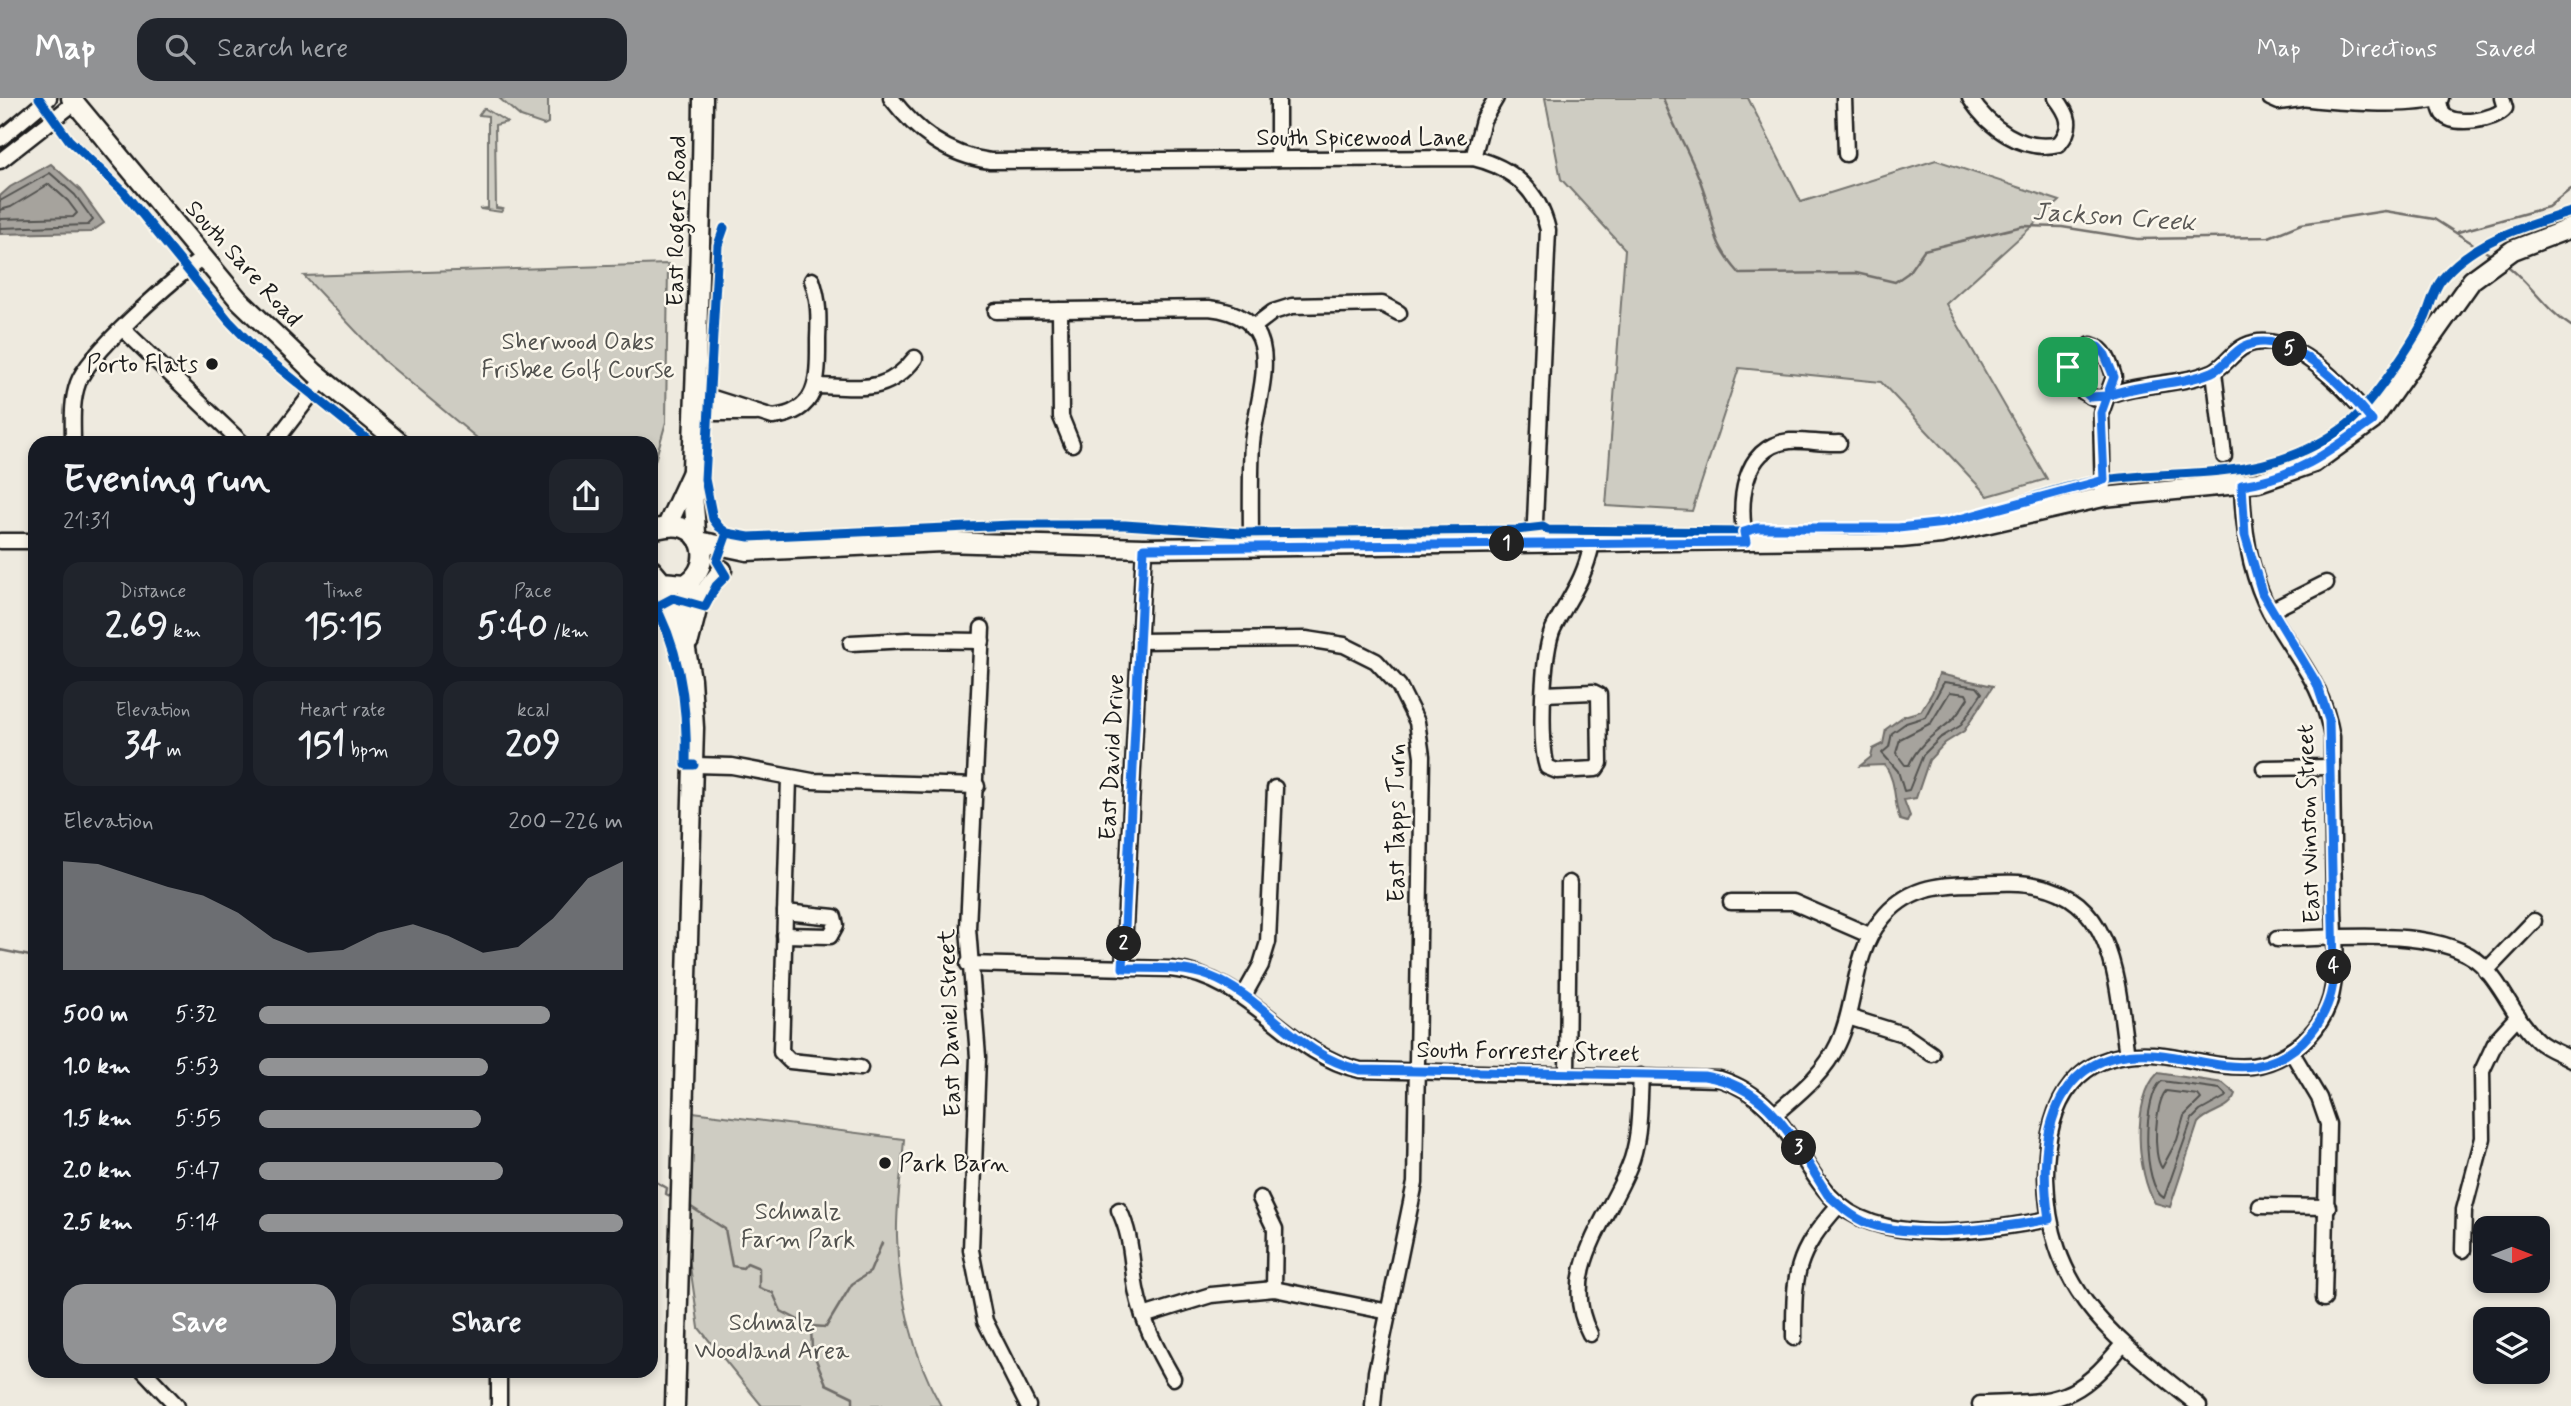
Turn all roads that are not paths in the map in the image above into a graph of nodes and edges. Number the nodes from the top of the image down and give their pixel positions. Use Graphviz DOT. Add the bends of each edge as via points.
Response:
graph roads {
  1 [pos="50,98"];
  2 [pos="704,98"];
  3 [pos="891,98"];
  4 [pos="1278,98"];
  5 [pos="1496,98"];
  6 [pos="1844,98"];
  7 [pos="1970,98"];
  8 [pos="2056,98"];
  9 [pos="2270,98"];
  10 [pos="2301,98"];
  11 [pos="2439,98"];
  12 [pos="2502,98"];
  13 [pos="67,101"];
  14 [pos="0,139"];
  15 [pos="1846,154"];
  16 [pos="1473,158"];
  17 [pos="1278,159"];
  18 [pos="0,162"];
  19 [pos="2571,228"];
  20 [pos="195,263"];
  21 [pos="812,280"];
  22 [pos="996,310"];
  23 [pos="1060,310"];
  24 [pos="1399,313"];
  25 [pos="1252,328"];
  26 [pos="123,329"];
  27 [pos="915,358"];
  28 [pos="2214,372"];
  29 [pos="321,382"];
  30 [pos="815,386"];
  31 [pos="697,393"];
  32 [pos="756,413"];
  33 [pos="696,414"];
  34 [pos="2372,421"];
  35 [pos="73,436"];
  36 [pos="235,436"];
  37 [pos="279,436"];
  38 [pos="378,436"];
  39 [pos="391,436"];
  40 [pos="1839,443"];
  41 [pos="1072,444"];
  42 [pos="2224,456"];
  43 [pos="692,471"];
  44 [pos="2242,485"];
  45 [pos="2104,497"];
  46 [pos="697,507"];
  47 [pos="660,528"];
  48 [pos="698,539"];
  49 [pos="0,541"];
  50 [pos="28,541"];
  51 [pos="1746,542"];
  52 [pos="1534,544"];
  53 [pos="1592,544"];
  54 [pos="1251,547"];
  55 [pos="1144,548"];
  56 [pos="740,550"];
  57 [pos="780,550"];
  58 [pos="722,570"];
  59 [pos="658,576"];
  60 [pos="694,578"];
  61 [pos="2326,583"];
  62 [pos="658,586"];
  63 [pos="2270,611"];
  64 [pos="1139,640"];
  65 [pos="851,643"];
  66 [pos="687,658"];
  67 [pos="691,679"];
  68 [pos="1544,694"];
  69 [pos="694,765"];
  70 [pos="2332,767"];
  71 [pos="2264,768"];
  72 [pos="789,778"];
  73 [pos="977,786"];
  74 [pos="1275,788"];
  75 [pos="1569,883"];
  76 [pos="1731,902"];
  77 [pos="785,912"];
  78 [pos="2534,921"];
  79 [pos="1869,935"];
  80 [pos="784,936"];
  81 [pos="2277,939"];
  82 [pos="2334,939"];
  83 [pos="968,964"];
  84 [pos="1123,968"];
  85 [pos="2486,971"];
  86 [pos="1243,997"];
  87 [pos="1848,1017"];
  88 [pos="2518,1017"];
  89 [pos="2291,1051"];
  90 [pos="1932,1054"];
  91 [pos="2127,1055"];
  92 [pos="2571,1059"];
  93 [pos="860,1068"];
  94 [pos="1417,1072"];
  95 [pos="1567,1074"];
  96 [pos="1640,1076"];
  97 [pos="1775,1114"];
  98 [pos="1260,1198"];
  99 [pos="1839,1205"];
  100 [pos="2260,1206"];
  101 [pos="2328,1207"];
  102 [pos="1119,1210"];
  103 [pos="2049,1219"];
  104 [pos="2463,1250"];
  105 [pos="1274,1289"];
  106 [pos="2325,1300"];
  107 [pos="1389,1312"];
  108 [pos="1143,1316"];
  109 [pos="1590,1334"];
  110 [pos="1794,1338"];
  111 [pos="2123,1344"];
  112 [pos="151,1378"];
  113 [pos="499,1378"];
  114 [pos="1173,1378"];
  115 [pos="1980,1404"];
  116 [pos="177,1406"];
  117 [pos="499,1406"];
  118 [pos="674,1406"];
  119 [pos="1027,1406"];
  120 [pos="1373,1406"];
  121 [pos="2199,1406"];
  1 -- 14 [label="street"];
  2 -- 31 [label="main road, East Rogers Road"];
  3 -- 17 [label="street, South Spicewood Lane" via="925,135 947,149 979,159"];
  4 -- 17 [label="street"];
  5 -- 16 [label="street" via="1483,120"];
  6 -- 15 [label="street"];
  7 -- 8 [label="street" via="1981,117 2002,133 2049,146 2059,144 2069,126 2068,113"];
  9 -- 10 [label="street" via="2279,102"];
  10 -- 11 [label="street" via="2404,103"];
  11 -- 12 [label="street" via="2442,113 2451,120 2496,118 2505,108"];
  13 -- 18 [label="street"];
  13 -- 20 [label="main road, South Sare Road"];
  13 -- 29 [label="main road, South Sare Road" via="238,299"];
  16 -- 17 [label="street, South Spicewood Lane"];
  16 -- 52 [label="street, South Spicewood Lane" via="1497,164 1524,183 1548,230"];
  19 -- 34 [label="main road" via="2513,250 2472,280"];
  20 -- 26 [label="street"];
  20 -- 29 [label="main road, South Sare Road" via="264,339"];
  21 -- 30 [label="street" via="819,300"];
  22 -- 23 [label="street"];
  23 -- 25 [label="street" via="1209,308 1234,315"];
  23 -- 41 [label="street" via="1061,417"];
  24 -- 25 [label="street" via="1382,304 1292,306 1273,312"];
  25 -- 54 [label="street" via="1264,349 1266,370 1253,439"];
  26 -- 35 [label="street" via="93,358 78,383"];
  26 -- 36 [label="street"];
  27 -- 30 [label="street" via="901,376 888,383"];
  28 -- 34 [label="street" via="2244,346 2269,343 2292,350 2320,366"];
  28 -- 42 [label="street"];
  28 -- 45 [label="street" via="2107,396 2101,413"];
  29 -- 37 [label="street"];
  29 -- 38 [label="main road, South Sare Road"];
  29 -- 39 [label="main road, South Sare Road"];
  30 -- 32 [label="street" via="807,402 794,412 773,417"];
  31 -- 32 [label="street"];
  31 -- 33 [label="main road, East Rogers Road"];
  32 -- 33 [label="street"];
  33 -- 43 [label="main road, East Rogers Road"];
  34 -- 44 [label="main road" via="2314,463"];
  40 -- 51 [label="street" via="1791,441 1754,462 1743,491"];
  43 -- 46 [label="main road, East Rogers Road"];
  43 -- 47 [label="main road, East Rogers Road"];
  44 -- 45 [label="main road"];
  44 -- 63 [label="street, East Winston Street" via="2250,557"];
  45 -- 51 [label="main road" via="1927,535"];
  46 -- 48 [label="main road, East Rogers Road"];
  46 -- 56 [label="main road" via="709,533"];
  47 -- 48 [label="main road" via="682,528"];
  48 -- 56 [label="main road"];
  48 -- 60 [label="main road, East Rogers Road" via="704,556"];
  49 -- 50 [label="street"];
  51 -- 53 [label="main road"];
  52 -- 53 [label="main road"];
  52 -- 54 [label="main road"];
  53 -- 68 [label="street" via="1585,573 1548,640"];
  54 -- 55 [label="main road"];
  55 -- 57 [label="main road" via="954,542"];
  55 -- 64 [label="street, East David Drive"];
  56 -- 57 [label="main road"];
  57 -- 58 [label="main road"];
  58 -- 60 [label="main road"];
  58 -- 67 [label="main road" via="704,592 692,625"];
  59 -- 60 [label="main road" via="669,584"];
  60 -- 66 [label="main road" via="681,614"];
  61 -- 63 [label="street"];
  62 -- 66 [label="main road"];
  63 -- 70 [label="street, East Winston Street" via="2322,695 2332,737"];
  64 -- 84 [label="street, East David Drive"];
  64 -- 94 [label="street, East Tapps Turn" via="1329,641 1376,661 1408,700 1422,756"];
  65 -- 73 [label="street, East Daniel Street" via="982,635"];
  66 -- 67 [label="main road"];
  67 -- 69 [label="main road"];
  68 -- 68 [label="street" via="1543,756 1547,767 1557,771 1596,769 1600,763 1599,695"];
  69 -- 72 [label="street" via="732,766"];
  69 -- 118 [label="main road"];
  70 -- 71 [label="street"];
  70 -- 82 [label="street, East Winston Street"];
  72 -- 73 [label="street"];
  72 -- 77 [label="street"];
  73 -- 83 [label="street, East Daniel Street"];
  74 -- 86 [label="street" via="1268,942"];
  75 -- 95 [label="street"];
  76 -- 79 [label="street" via="1793,902"];
  77 -- 80 [label="street"];
  77 -- 80 [label="street" via="827,914 834,917 836,925 830,936"];
  78 -- 85 [label="street"];
  79 -- 87 [label="street"];
  79 -- 91 [label="street" via="1897,903 1925,888 2014,883 2060,892 2084,909 2105,938"];
  80 -- 93 [label="street" via="781,1044 785,1058"];
  81 -- 82 [label="street"];
  82 -- 85 [label="street" via="2440,941 2468,954"];
  82 -- 89 [label="street, East Winston Street" via="2334,984 2328,1006 2315,1028"];
  83 -- 84 [label="street, South Forrester Street"];
  83 -- 119 [label="street, East Daniel Street" via="978,1058 971,1225 974,1275 985,1321"];
  84 -- 86 [label="street, South Forrester Street" via="1200,973"];
  85 -- 88 [label="street"];
  86 -- 94 [label="street, South Forrester Street" via="1329,1061 1360,1070"];
  87 -- 90 [label="street" via="1903,1034"];
  87 -- 97 [label="street" via="1825,1067"];
  88 -- 92 [label="street" via="2540,1043"];
  88 -- 104 [label="street" via="2497,1039 2482,1071 2483,1138 2464,1210"];
  89 -- 91 [label="street, East Winston Street" via="2265,1063 2239,1067 2162,1055"];
  89 -- 101 [label="street" via="2326,1115"];
  91 -- 103 [label="street, East Winston Street" via="2087,1070 2055,1108 2046,1147"];
  94 -- 95 [label="street, South Forrester Street"];
  94 -- 107 [label="street, East Tapps Turn" via="1415,1183"];
  95 -- 96 [label="street, South Forrester Street"];
  96 -- 97 [label="street, South Forrester Street" via="1720,1079 1755,1094"];
  96 -- 109 [label="street" via="1633,1153 1584,1257 1579,1309"];
  97 -- 99 [label="street, South Forrester Street"];
  98 -- 105 [label="street" via="1276,1238"];
  99 -- 103 [label="street, South Forrester Street" via="1866,1222 1892,1228 1987,1230"];
  99 -- 110 [label="street" via="1812,1235 1801,1256 1795,1281"];
  100 -- 101 [label="street"];
  101 -- 106 [label="street"];
  102 -- 108 [label="street" via="1130,1232"];
  103 -- 111 [label="street, East Winston Street" via="2076,1288 2099,1321"];
  105 -- 107 [label="street"];
  105 -- 108 [label="street" via="1211,1295"];
  107 -- 120 [label="street, East Tapps Turn"];
  108 -- 114 [label="street"];
  111 -- 115 [label="street" via="2095,1377 2074,1392 2039,1402"];
  111 -- 121 [label="street, East Winston Street"];
  112 -- 116 [label="street"];
  113 -- 117 [label="street"];
}
